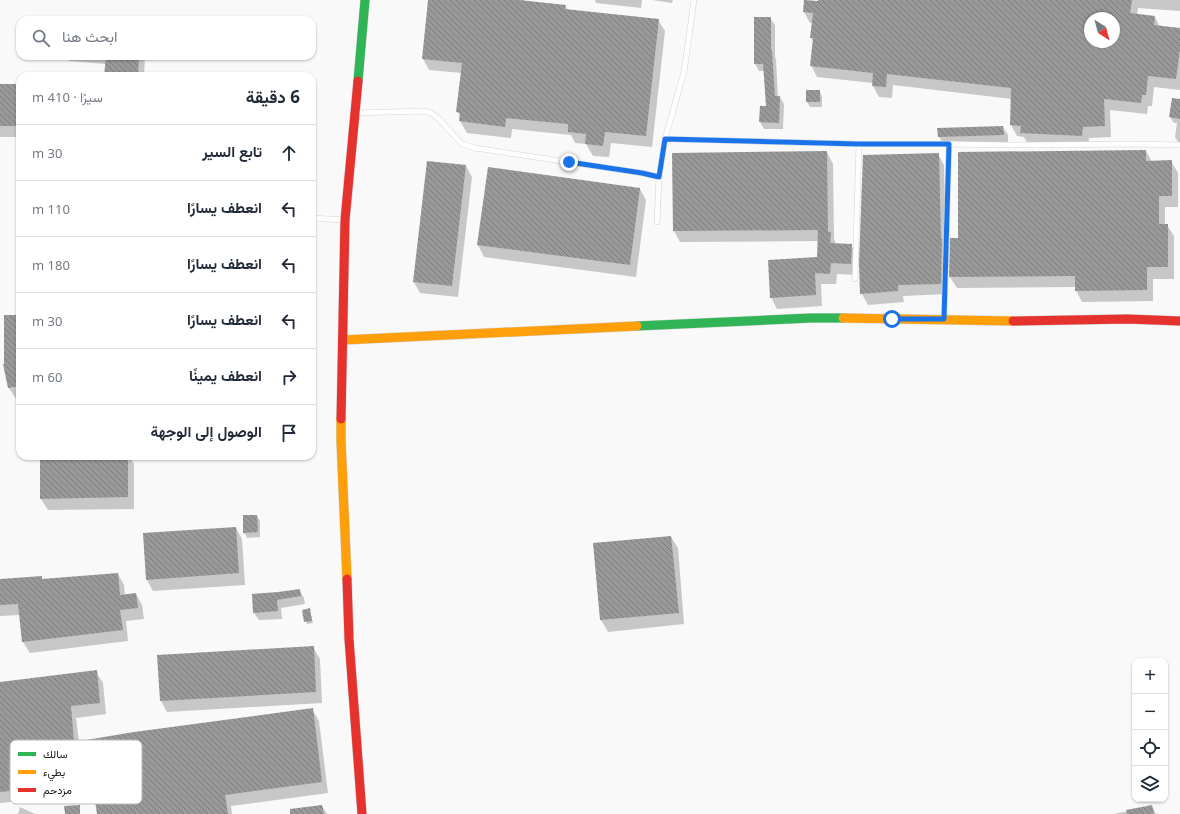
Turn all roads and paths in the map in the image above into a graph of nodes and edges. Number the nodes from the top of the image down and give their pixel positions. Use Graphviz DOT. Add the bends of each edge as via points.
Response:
graph roads {
  1 [pos="365,0"];
  2 [pos="694,0"];
  3 [pos="355,113"];
  4 [pos="665,139"];
  5 [pos="859,144"];
  6 [pos="949,144"];
  7 [pos="1180,146"];
  8 [pos="659,177"];
  9 [pos="316,218"];
  10 [pos="345,220"];
  11 [pos="657,222"];
  12 [pos="854,279"];
  13 [pos="944,319"];
  14 [pos="1180,321"];
  15 [pos="343,340"];
  16 [pos="362,814"];
  1 -- 3 [label="street"];
  2 -- 4 [label="lane" via="684,72"];
  3 -- 8 [label="lane" via="424,111 438,118 462,144 475,148"];
  3 -- 10 [label="street"];
  4 -- 5 [label="lane"];
  4 -- 8 [label="lane"];
  5 -- 6 [label="lane"];
  5 -- 12 [label="lane"];
  6 -- 7 [label="lane"];
  6 -- 13 [label="lane"];
  8 -- 11 [label="lane"];
  9 -- 10 [label="lane"];
  10 -- 15 [label="street"];
  13 -- 14 [label="street"];
  13 -- 15 [label="street" via="811,318"];
  15 -- 16 [label="street" via="341,441 349,638"];
}
